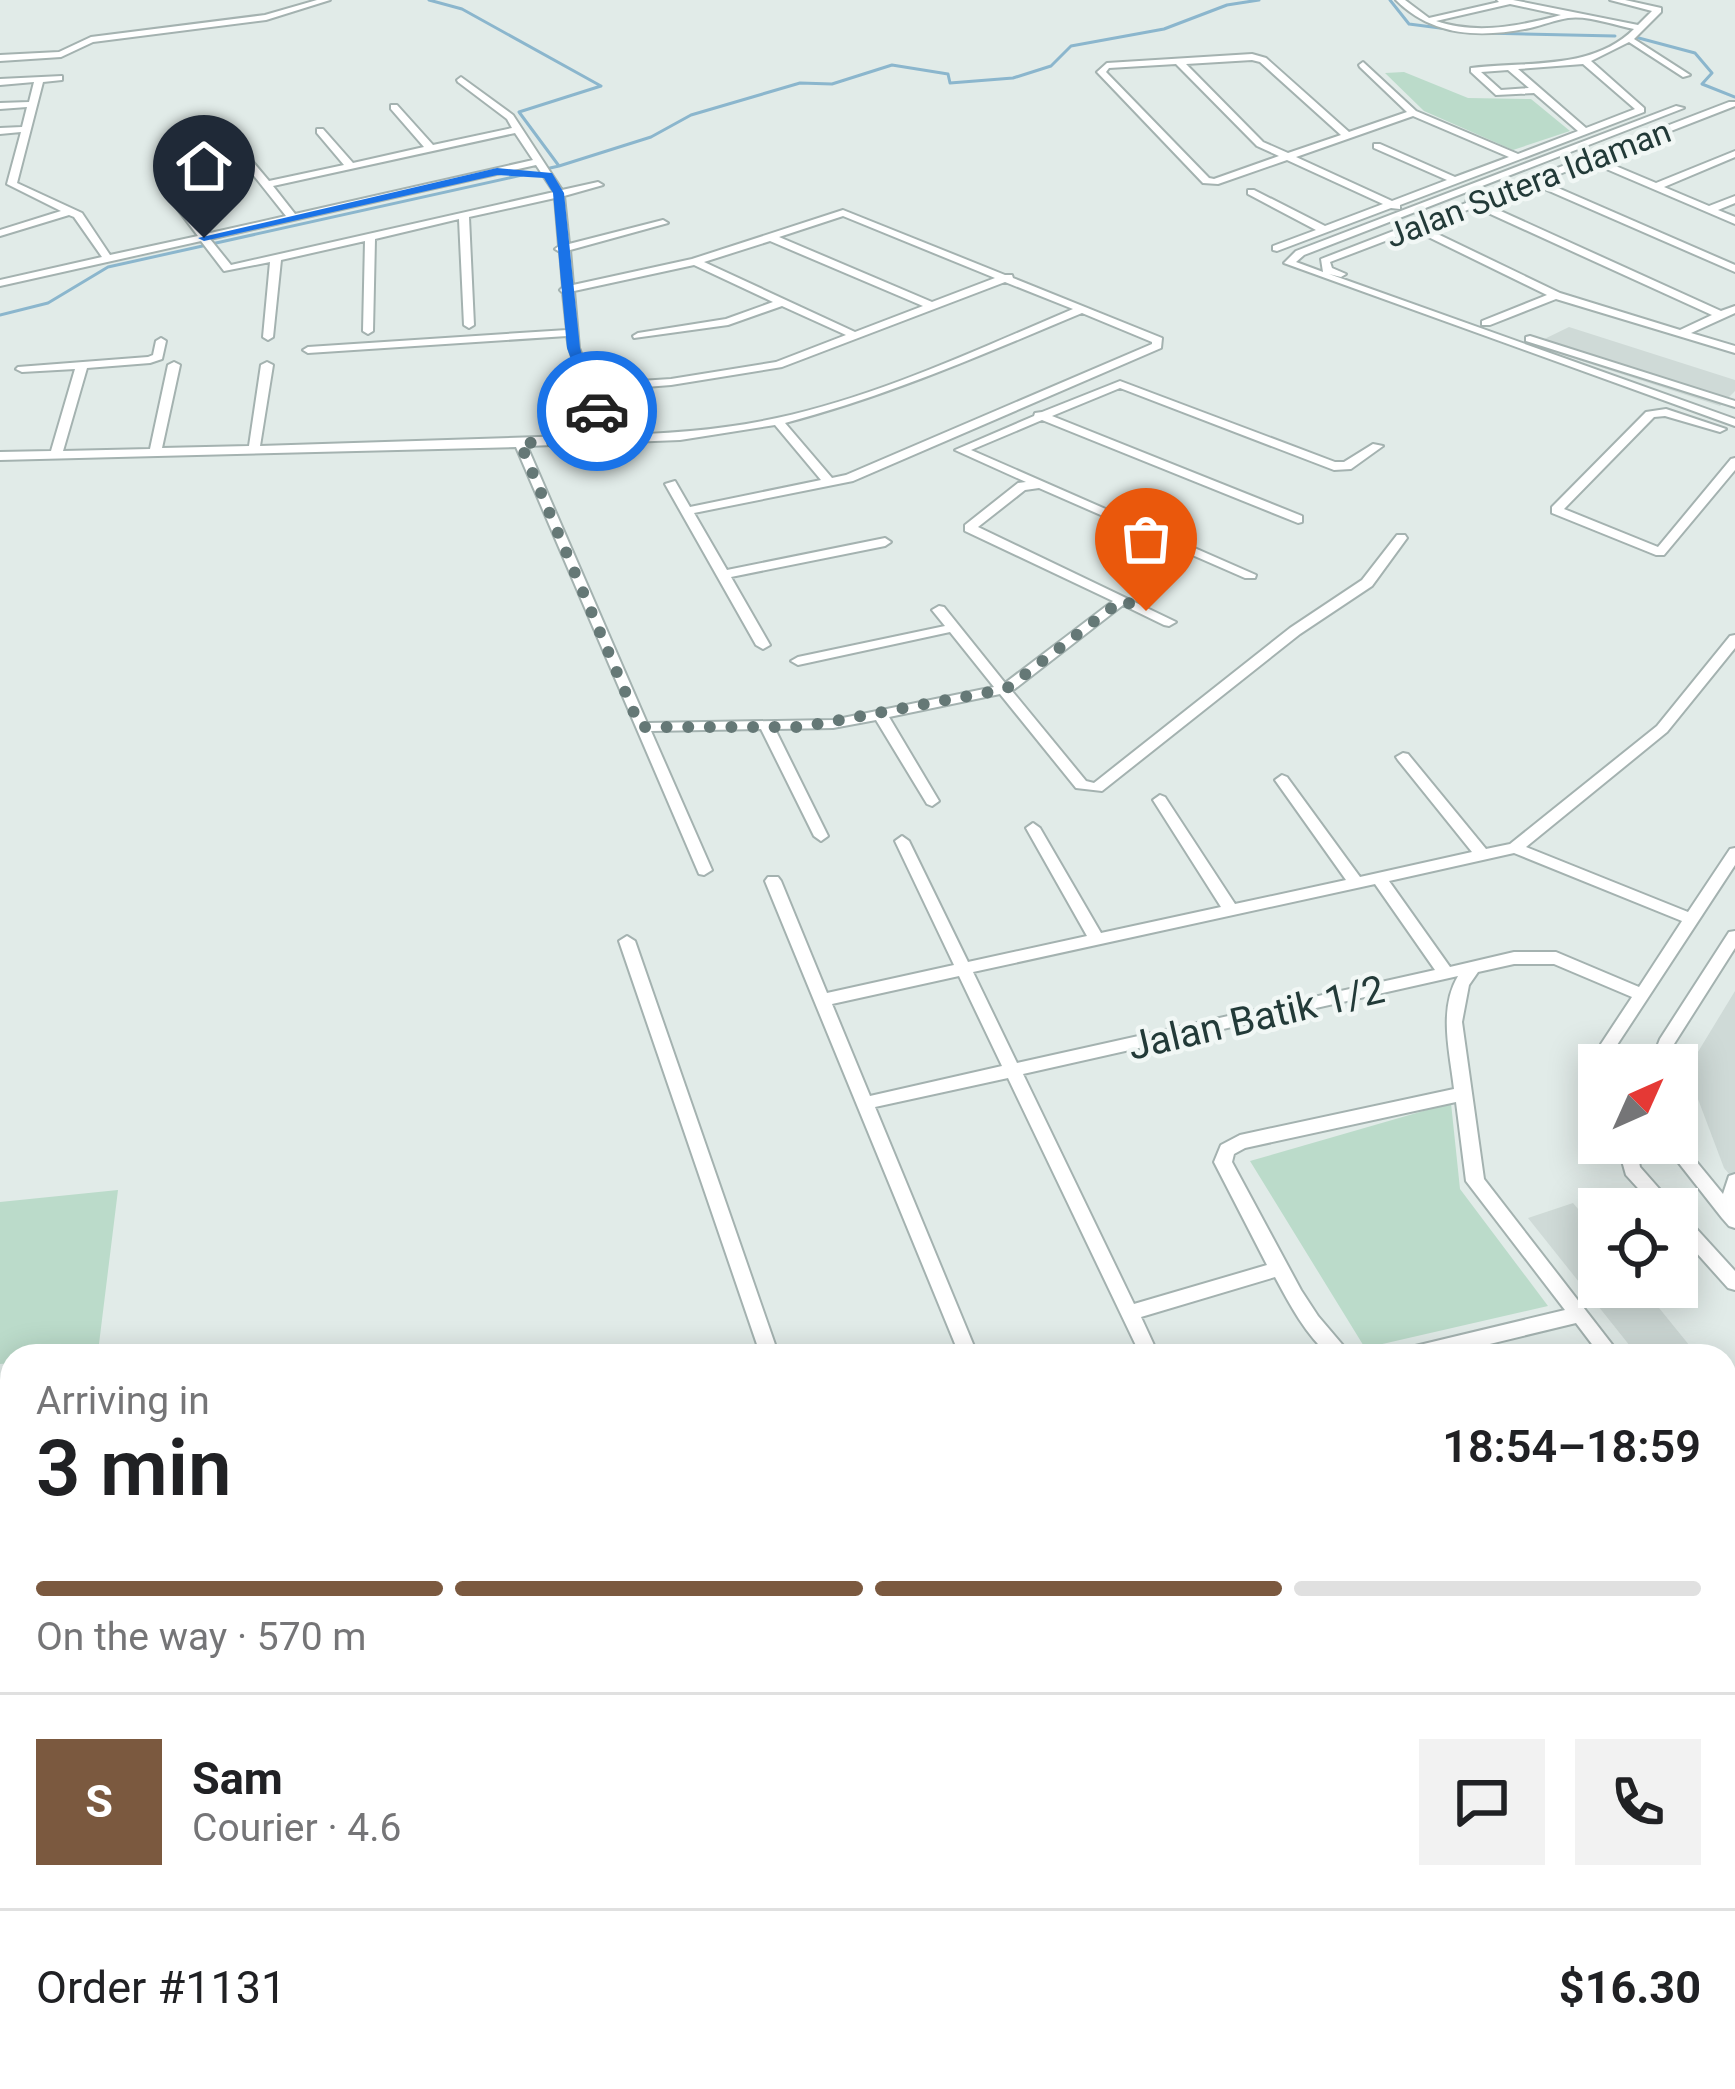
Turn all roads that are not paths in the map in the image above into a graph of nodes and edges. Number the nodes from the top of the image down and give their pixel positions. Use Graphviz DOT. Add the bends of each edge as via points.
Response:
graph roads {
  1 [pos="326,0"];
  2 [pos="1400,0"];
  3 [pos="1614,0"];
  4 [pos="1506,1"];
  5 [pos="1573,14"];
  6 [pos="1422,22"];
  7 [pos="1640,28"];
  8 [pos="1629,38"];
  9 [pos="0,58"];
  10 [pos="1177,60"];
  11 [pos="1585,61"];
  12 [pos="1363,65"];
  13 [pos="1510,67"];
  14 [pos="1686,75"];
  15 [pos="59,78"];
  16 [pos="39,80"];
  17 [pos="461,80"];
  18 [pos="0,82"];
  19 [pos="1536,90"];
  20 [pos="33,104"];
  21 [pos="1732,104"];
  22 [pos="0,106"];
  23 [pos="394,107"];
  24 [pos="1679,108"];
  25 [pos="1413,112"];
  26 [pos="26,129"];
  27 [pos="519,129"];
  28 [pos="0,131"];
  29 [pos="320,131"];
  30 [pos="1585,132"];
  31 [pos="1346,135"];
  32 [pos="1377,146"];
  33 [pos="431,148"];
  34 [pos="1573,151"];
  35 [pos="1735,154"];
  36 [pos="18,156"];
  37 [pos="1286,157"];
  38 [pos="1518,157"];
  39 [pos="0,158"];
  40 [pos="245,158"];
  41 [pos="1590,159"];
  42 [pos="539,162"];
  43 [pos="1537,165"];
  44 [pos="350,166"];
  45 [pos="497,171"];
  46 [pos="548,175"];
  47 [pos="1456,181"];
  48 [pos="1534,181"];
  49 [pos="266,184"];
  50 [pos="598,185"];
  51 [pos="172,187"];
  52 [pos="1656,187"];
  53 [pos="1251,192"];
  54 [pos="559,193"];
  55 [pos="1457,195"];
  56 [pos="1735,199"];
  57 [pos="1475,203"];
  58 [pos="1392,205"];
  59 [pos="1709,210"];
  60 [pos="67,212"];
  61 [pos="464,215"];
  62 [pos="293,218"];
  63 [pos="1413,220"];
  64 [pos="1735,221"];
  65 [pos="663,223"];
  66 [pos="1325,230"];
  67 [pos="0,233"];
  68 [pos="370,237"];
  69 [pos="770,237"];
  70 [pos="208,242"];
  71 [pos="1277,248"];
  72 [pos="560,249"];
  73 [pos="106,256"];
  74 [pos="276,258"];
  75 [pos="694,262"];
  76 [pos="1735,269"];
  77 [pos="1008,277"];
  78 [pos="0,280"];
  79 [pos="565,290"];
  80 [pos="1556,295"];
  81 [pos="783,302"];
  82 [pos="932,306"];
  83 [pos="1083,309"];
  84 [pos="1735,309"];
  85 [pos="1720,316"];
  86 [pos="1486,323"];
  87 [pos="469,325"];
  88 [pos="368,331"];
  89 [pos="571,333"];
  90 [pos="1679,334"];
  91 [pos="638,336"];
  92 [pos="856,336"];
  93 [pos="268,338"];
  94 [pos="161,341"];
  95 [pos="308,350"];
  96 [pos="1735,350"];
  97 [pos="174,364"];
  98 [pos="82,365"];
  99 [pos="267,365"];
  100 [pos="22,369"];
  101 [pos="589,388"];
  102 [pos="1734,404"];
  103 [pos="1040,415"];
  104 [pos="1729,421"];
  105 [pos="778,422"];
  106 [pos="1735,434"];
  107 [pos="607,441"];
  108 [pos="520,443"];
  109 [pos="1377,446"];
  110 [pos="254,449"];
  111 [pos="155,452"];
  112 [pos="56,455"];
  113 [pos="0,456"];
  114 [pos="1735,462"];
  115 [pos="829,482"];
  116 [pos="671,484"];
  117 [pos="1035,486"];
  118 [pos="686,511"];
  119 [pos="1298,519"];
  120 [pos="1401,538"];
  121 [pos="885,542"];
  122 [pos="723,575"];
  123 [pos="1250,575"];
  124 [pos="1122,600"];
  125 [pos="939,610"];
  126 [pos="1169,622"];
  127 [pos="952,628"];
  128 [pos="1735,638"];
  129 [pos="763,645"];
  130 [pos="798,661"];
  131 [pos="1006,689"];
  132 [pos="880,714"];
  133 [pos="640,727"];
  134 [pos="766,728"];
  135 [pos="1403,758"];
  136 [pos="1282,780"];
  137 [pos="1160,800"];
  138 [pos="932,801"];
  139 [pos="1033,828"];
  140 [pos="821,836"];
  141 [pos="902,841"];
  142 [pos="1515,848"];
  143 [pos="1735,854"];
  144 [pos="1482,855"];
  145 [pos="704,869"];
  146 [pos="1379,878"];
  147 [pos="773,881"];
  148 [pos="1356,883"];
  149 [pos="1231,910"];
  150 [pos="1693,919"];
  151 [pos="1735,936"];
  152 [pos="1097,940"];
  153 [pos="627,941"];
  154 [pos="1474,965"];
  155 [pos="963,969"];
  156 [pos="1446,973"];
  157 [pos="1640,994"];
  158 [pos="822,1000"];
  159 [pos="1609,1044"];
  160 [pos="1666,1044"];
  161 [pos="1014,1072"];
  162 [pos="1463,1094"];
  163 [pos="866,1103"];
  164 [pos="1630,1164"];
  165 [pos="1689,1164"];
  166 [pos="1735,1181"];
  167 [pos="1649,1188"];
  168 [pos="1731,1217"];
  169 [pos="1698,1242"];
  170 [pos="1281,1268"];
  171 [pos="1735,1283"];
  172 [pos="1129,1313"];
  173 [pos="1578,1315"];
  174 [pos="766,1344"];
  175 [pos="964,1344"];
  176 [pos="1144,1344"];
  177 [pos="1328,1344"];
  178 [pos="1457,1344"];
  179 [pos="1602,1344"];
  1 -- 9 [label="street" via="266,17 91,40 61,54"];
  2 -- 6 [label="street"];
  3 -- 7 [label="street" via="1658,10"];
  4 -- 5 [label="street"];
  4 -- 6 [label="street"];
  5 -- 6 [label="street" via="1507,31"];
  5 -- 7 [label="street"];
  7 -- 8 [label="street"];
  8 -- 11 [label="street"];
  8 -- 14 [label="street"];
  10 -- 31 [label="street" via="1263,60"];
  10 -- 37 [label="street" via="1261,145"];
  10 -- 37 [label="street" via="1101,72 1197,178 1215,182"];
  11 -- 13 [label="street"];
  11 -- 30 [label="street" via="1641,110"];
  12 -- 25 [label="street"];
  13 -- 19 [label="street"];
  13 -- 19 [label="street" via="1474,72 1499,93"];
  15 -- 16 [label="street"];
  16 -- 18 [label="street"];
  16 -- 20 [label="street"];
  17 -- 27 [label="street"];
  19 -- 30 [label="street"];
  20 -- 22 [label="street"];
  20 -- 26 [label="street"];
  21 -- 41 [label="street, Jalan Sutera Idaman"];
  23 -- 33 [label="street"];
  24 -- 34 [label="street"];
  25 -- 31 [label="street"];
  25 -- 38 [label="street"];
  26 -- 28 [label="street"];
  26 -- 36 [label="street"];
  27 -- 33 [label="street"];
  27 -- 42 [label="street"];
  29 -- 44 [label="street"];
  30 -- 38 [label="street"];
  31 -- 37 [label="street"];
  32 -- 47 [label="street"];
  33 -- 44 [label="street"];
  34 -- 41 [label="street"];
  34 -- 43 [label="street"];
  35 -- 52 [label="street"];
  36 -- 39 [label="street"];
  36 -- 60 [label="street" via="12,184"];
  37 -- 58 [label="street"];
  38 -- 43 [label="street"];
  38 -- 47 [label="street"];
  40 -- 49 [label="street"];
  41 -- 48 [label="street, Jalan Sutera Idaman"];
  41 -- 52 [label="street"];
  42 -- 45 [label="street"];
  42 -- 46 [label="street"];
  43 -- 55 [label="street"];
  44 -- 49 [label="street"];
  45 -- 46 [label="street"];
  45 -- 62 [label="street"];
  46 -- 54 [label="street"];
  47 -- 58 [label="street"];
  48 -- 57 [label="street, Jalan Sutera Idaman"];
  48 -- 76 [label="street"];
  49 -- 62 [label="street"];
  50 -- 54 [label="street"];
  51 -- 70 [label="street"];
  52 -- 59 [label="street"];
  53 -- 66 [label="street"];
  54 -- 61 [label="street"];
  54 -- 72 [label="street"];
  55 -- 57 [label="street"];
  55 -- 63 [label="street"];
  56 -- 59 [label="street"];
  57 -- 63 [label="street, Jalan Sutera Idaman"];
  57 -- 85 [label="street"];
  58 -- 63 [label="street"];
  58 -- 66 [label="street"];
  59 -- 64 [label="street"];
  60 -- 67 [label="street"];
  60 -- 73 [label="street" via="82,219"];
  61 -- 68 [label="street"];
  61 -- 87 [label="street"];
  62 -- 70 [label="street"];
  63 -- 80 [label="street"];
  63 -- 86 [label="street, Jalan Sutera Idaman" via="1324,262 1327,270"];
  63 -- 104 [label="street" via="1288,263"];
  65 -- 72 [label="street"];
  66 -- 71 [label="street"];
  68 -- 74 [label="street"];
  68 -- 88 [label="street"];
  69 -- 75 [label="street"];
  69 -- 77 [label="street" via="843,213"];
  69 -- 82 [label="street"];
  70 -- 73 [label="street"];
  70 -- 74 [label="street" via="228,269"];
  72 -- 79 [label="street"];
  73 -- 78 [label="street"];
  74 -- 93 [label="street"];
  75 -- 79 [label="street"];
  75 -- 81 [label="street"];
  77 -- 82 [label="street"];
  77 -- 83 [label="street"];
  79 -- 89 [label="street"];
  80 -- 86 [label="street"];
  80 -- 90 [label="street"];
  81 -- 91 [label="street" via="728,322"];
  81 -- 92 [label="street"];
  82 -- 92 [label="street"];
  83 -- 105 [label="street" via="871,396"];
  83 -- 115 [label="street" via="1159,344"];
  84 -- 85 [label="street"];
  85 -- 90 [label="street"];
  86 -- 102 [label="street"];
  89 -- 95 [label="street"];
  89 -- 101 [label="street"];
  90 -- 96 [label="street"];
  92 -- 101 [label="street" via="758,369"];
  94 -- 98 [label="street" via="154,359"];
  97 -- 111 [label="street"];
  98 -- 100 [label="street"];
  98 -- 112 [label="street"];
  99 -- 110 [label="street"];
  101 -- 107 [label="street"];
  102 -- 104 [label="street"];
  103 -- 109 [label="street" via="1120,384 1334,466"];
  103 -- 117 [label="street" via="961,450"];
  103 -- 119 [label="street"];
  105 -- 107 [label="street"];
  105 -- 115 [label="street"];
  106 -- 114 [label="street" via="1657,412 1556,510 1660,552"];
  107 -- 108 [label="street"];
  108 -- 110 [label="street"];
  108 -- 133 [label="street"];
  110 -- 111 [label="street"];
  111 -- 112 [label="street"];
  112 -- 113 [label="street"];
  115 -- 118 [label="street"];
  116 -- 118 [label="street"];
  117 -- 123 [label="street"];
  117 -- 124 [label="street" via="1022,486 969,528"];
  118 -- 122 [label="street"];
  120 -- 131 [label="street" via="1367,583 1096,788 1081,784"];
  121 -- 122 [label="street"];
  122 -- 129 [label="street"];
  124 -- 126 [label="street"];
  124 -- 131 [label="street"];
  125 -- 127 [label="street"];
  127 -- 130 [label="street"];
  127 -- 131 [label="street"];
  128 -- 142 [label="street" via="1662,730"];
  131 -- 132 [label="street"];
  132 -- 134 [label="street"];
  132 -- 138 [label="street"];
  133 -- 134 [label="street"];
  133 -- 145 [label="street"];
  134 -- 140 [label="street"];
  135 -- 144 [label="street"];
  136 -- 148 [label="street"];
  137 -- 149 [label="street"];
  139 -- 152 [label="street"];
  141 -- 155 [label="street"];
  142 -- 144 [label="street"];
  142 -- 150 [label="street"];
  143 -- 150 [label="street"];
  144 -- 146 [label="street"];
  146 -- 148 [label="street"];
  146 -- 156 [label="street"];
  147 -- 158 [label="street"];
  148 -- 149 [label="street"];
  149 -- 152 [label="street"];
  150 -- 157 [label="street"];
  151 -- 160 [label="street"];
  152 -- 155 [label="street"];
  153 -- 174 [label="street"];
  154 -- 156 [label="street, Jalan Batik 1/2"];
  154 -- 157 [label="street, Jalan Batik 1/2" via="1556,958"];
  154 -- 162 [label="street" via="1456,1001"];
  155 -- 158 [label="street"];
  155 -- 161 [label="street"];
  156 -- 161 [label="street, Jalan Batik 1/2"];
  157 -- 159 [label="street"];
  158 -- 163 [label="street"];
  161 -- 163 [label="street, Jalan Batik 1/2"];
  161 -- 172 [label="street"];
  162 -- 170 [label="street" via="1227,1150 1223,1162"];
  162 -- 173 [label="street" via="1480,1191"];
  163 -- 175 [label="street"];
  164 -- 167 [label="street"];
  165 -- 168 [label="street"];
  166 -- 168 [label="street"];
  169 -- 171 [label="street"];
  170 -- 172 [label="street"];
  170 -- 177 [label="street"];
  172 -- 176 [label="street"];
  173 -- 178 [label="street"];
  173 -- 179 [label="street"];
}
